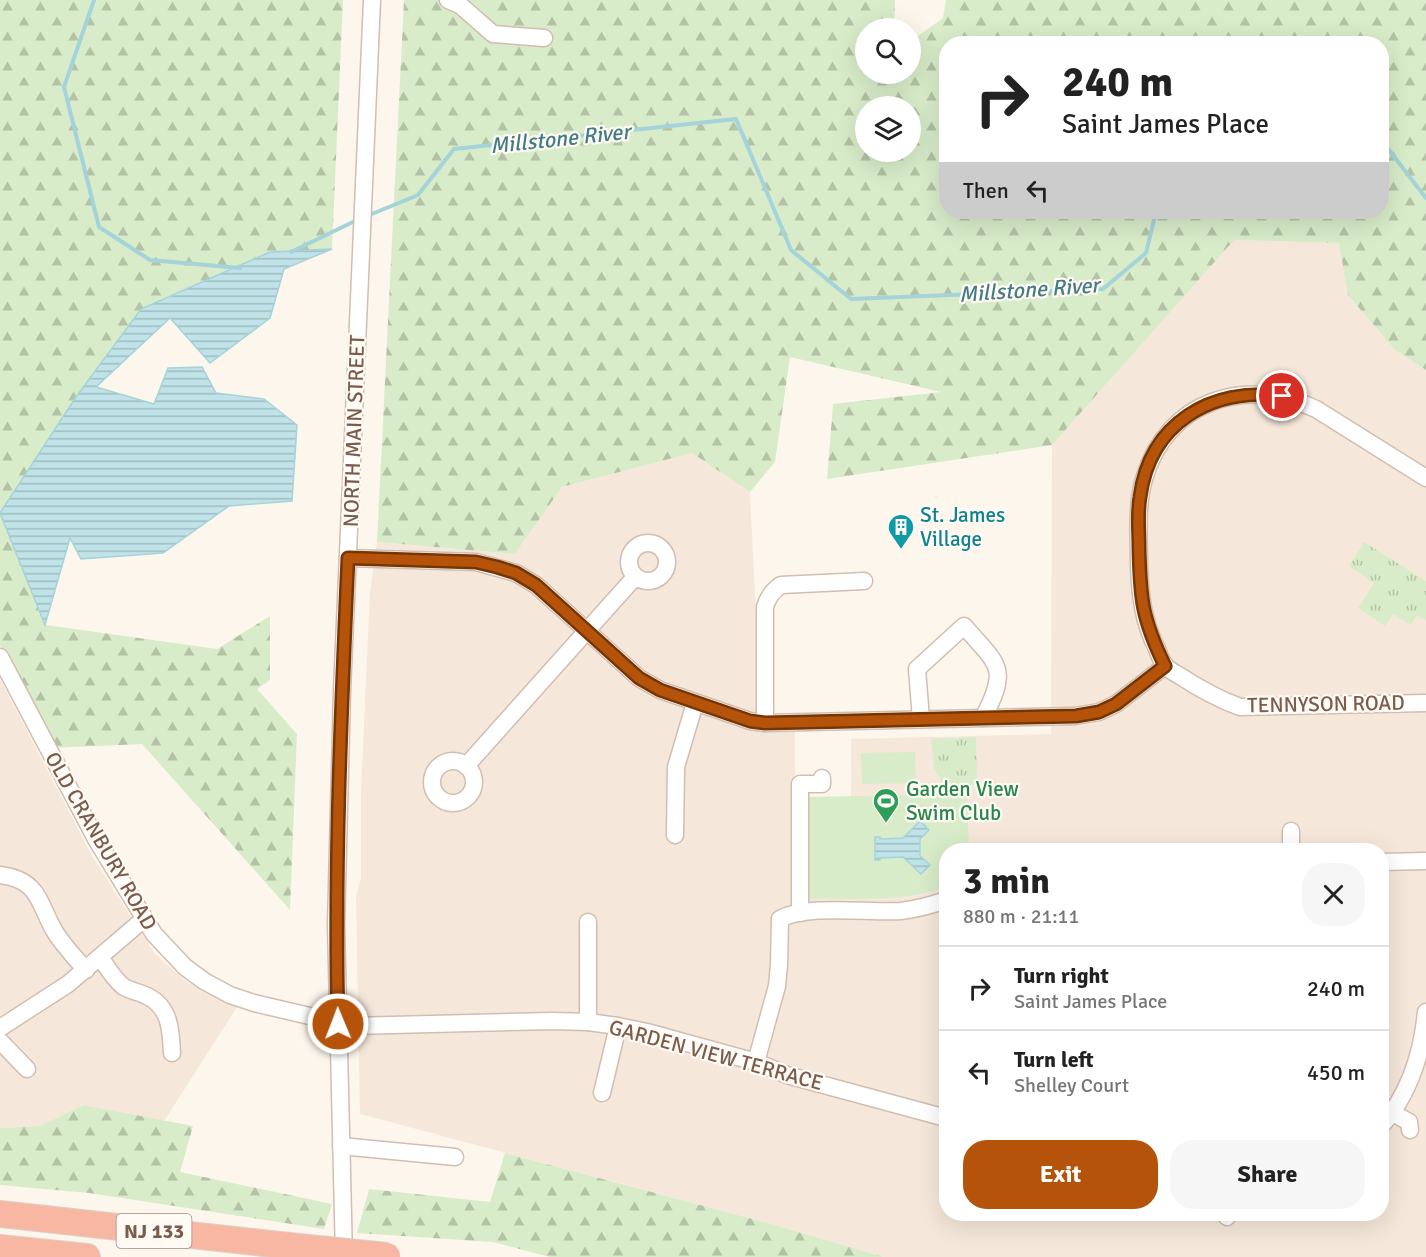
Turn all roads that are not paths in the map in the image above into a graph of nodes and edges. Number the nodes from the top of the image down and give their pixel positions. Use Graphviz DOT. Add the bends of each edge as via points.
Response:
graph roads {
  1 [pos="372,0"];
  2 [pos="448,0"];
  3 [pos="544,38"];
  4 [pos="1426,477"];
  5 [pos="348,558"];
  6 [pos="635,577"];
  7 [pos="864,581"];
  8 [pos="587,630"];
  9 [pos="0,657"];
  10 [pos="1165,666"];
  11 [pos="695,703"];
  12 [pos="1426,703"];
  13 [pos="983,718"];
  14 [pos="921,720"];
  15 [pos="765,723"];
  16 [pos="466,766"];
  17 [pos="822,778"];
  18 [pos="1291,831"];
  19 [pos="675,835"];
  20 [pos="1291,843"];
  21 [pos="1426,861"];
  22 [pos="1389,862"];
  23 [pos="0,875"];
  24 [pos="939,902"];
  25 [pos="800,913"];
  26 [pos="144,919"];
  27 [pos="588,922"];
  28 [pos="100,957"];
  29 [pos="86,970"];
  30 [pos="1426,1012"];
  31 [pos="588,1022"];
  32 [pos="338,1024"];
  33 [pos="618,1026"];
  34 [pos="0,1028"];
  35 [pos="0,1041"];
  36 [pos="172,1053"];
  37 [pos="756,1062"];
  38 [pos="27,1068"];
  39 [pos="602,1093"];
  40 [pos="1389,1113"];
  41 [pos="939,1116"];
  42 [pos="1389,1119"];
  43 [pos="1410,1130"];
  44 [pos="341,1146"];
  45 [pos="455,1157"];
  46 [pos="0,1214"];
  47 [pos="0,1248"];
  48 [pos="387,1256"];
  49 [pos="87,1257"];
  50 [pos="344,1257"];
  51 [pos="394,1257"];
  1 -- 5 [label="street, NORTH MAIN STREET"];
  2 -- 3 [label="street" via="460,5 493,34"];
  4 -- 10 [label="street" via="1316,409 1282,396 1262,394 1223,399 1187,416 1161,443 1140,498 1142,609"];
  5 -- 8 [label="street" via="476,562 497,567 536,585"];
  5 -- 32 [label="street, NORTH MAIN STREET" via="336,925"];
  6 -- 8 [label="street"];
  7 -- 15 [label="street" via="781,585 767,598"];
  8 -- 11 [label="street" via="639,678"];
  8 -- 16 [label="street"];
  9 -- 26 [label="street, OLD CRANBURY ROAD" via="96,839"];
  10 -- 12 [label="street, TENNYSON ROAD" via="1216,699 1240,706"];
  10 -- 13 [label="street" via="1116,704 1099,712"];
  11 -- 15 [label="street"];
  11 -- 19 [label="street" via="676,767"];
  13 -- 14 [label="street"];
  13 -- 14 [label="street" via="993,699 998,670 995,661 964,626 917,669"];
  14 -- 15 [label="street"];
  17 -- 25 [label="street" via="822,784 800,780"];
  18 -- 20 [label="street"];
  21 -- 22 [label="street"];
  23 -- 29 [label="street" via="14,877 33,888 55,932"];
  24 -- 25 [label="street" via="901,911"];
  25 -- 37 [label="street" via="780,919 777,986"];
  26 -- 28 [label="street"];
  26 -- 32 [label="street, OLD CRANBURY ROAD" via="171,954 204,981 254,1004"];
  27 -- 31 [label="street"];
  28 -- 29 [label="street"];
  28 -- 36 [label="street" via="117,981 149,997 165,1011"];
  29 -- 34 [label="street"];
  30 -- 40 [label="street" via="1410,1080"];
  31 -- 32 [label="street, GARDEN VIEW TERRACE"];
  31 -- 33 [label="street, GARDEN VIEW TERRACE"];
  32 -- 44 [label="street, NORTH MAIN STREET"];
  33 -- 37 [label="street, GARDEN VIEW TERRACE"];
  33 -- 39 [label="street"];
  35 -- 38 [label="street"];
  37 -- 41 [label="street, GARDEN VIEW TERRACE" via="787,1075"];
  42 -- 43 [label="street" via="1408,1122"];
  44 -- 45 [label="street"];
  44 -- 50 [label="street, NORTH MAIN STREET"];
  46 -- 48 [label="highway, NJ 133, bridge"];
  47 -- 49 [label="highway, NJ 133"];
  48 -- 51 [label="highway, NJ 133"];
}
